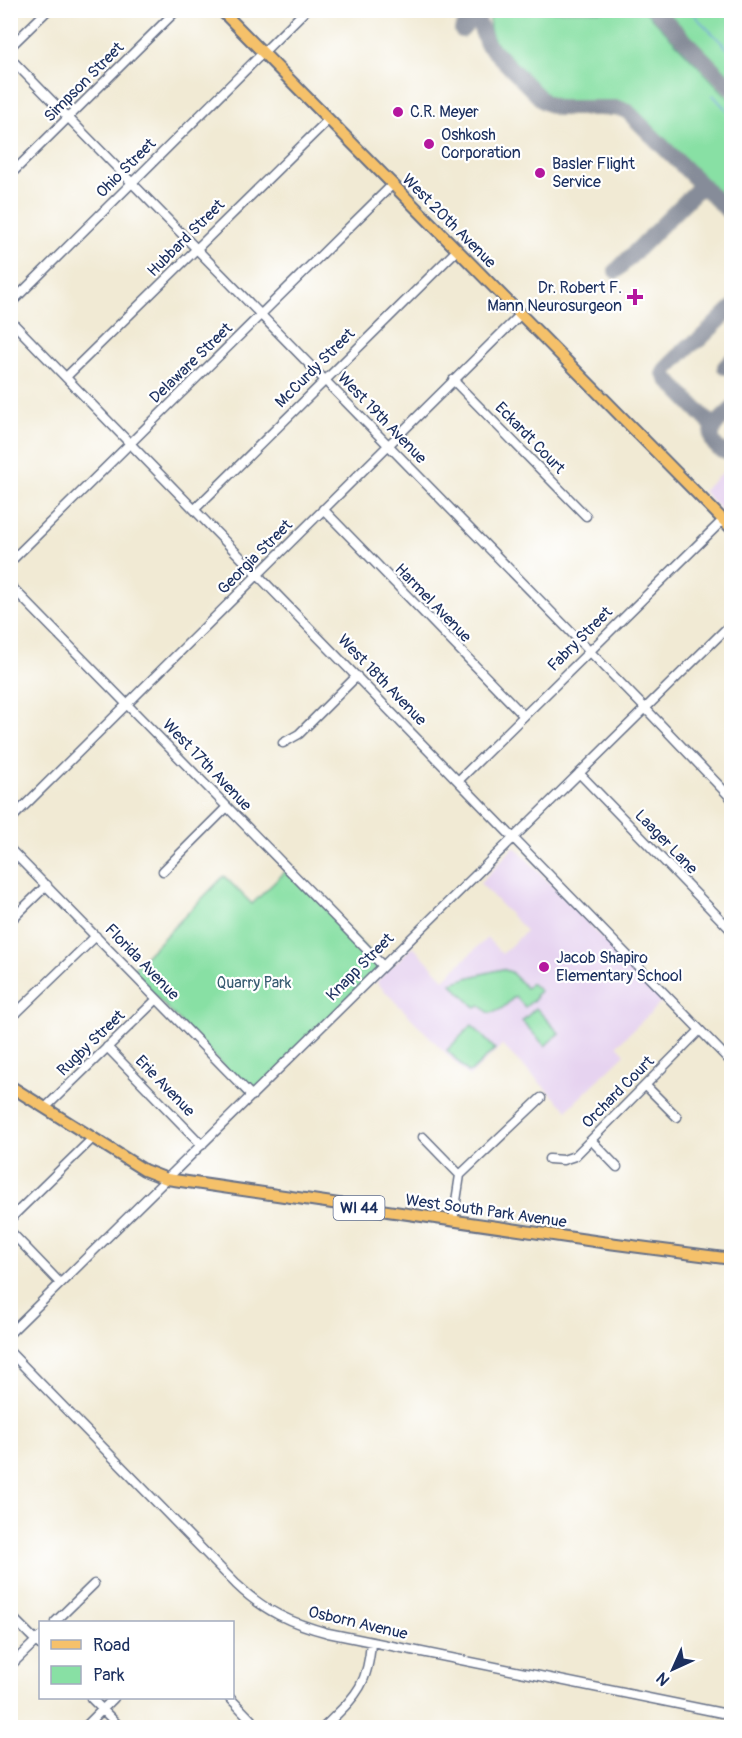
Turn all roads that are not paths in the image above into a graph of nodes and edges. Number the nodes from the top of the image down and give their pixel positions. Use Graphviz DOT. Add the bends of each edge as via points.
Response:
graph roads {
  1 [pos="48,10"];
  2 [pos="177,10"];
  3 [pos="220,10"];
  4 [pos="306,10"];
  5 [pos="10,47"];
  6 [pos="263,54"];
  7 [pos="10,58"];
  8 [pos="68,118"];
  9 [pos="328,120"];
  10 [pos="10,176"];
  11 [pos="132,184"];
  12 [pos="392,185"];
  13 [pos="197,249"];
  14 [pos="457,250"];
  15 [pos="10,304"];
  16 [pos="261,315"];
  17 [pos="520,315"];
  18 [pos="10,320"];
  19 [pos="66,377"];
  20 [pos="325,380"];
  21 [pos="453,380"];
  22 [pos="130,443"];
  23 [pos="388,445"];
  24 [pos="195,509"];
  25 [pos="323,509"];
  26 [pos="586,516"];
  27 [pos="723,520"];
  28 [pos="732,529"];
  29 [pos="10,562"];
  30 [pos="259,575"];
  31 [pos="10,585"];
  32 [pos="732,623"];
  33 [pos="590,651"];
  34 [pos="357,676"];
  35 [pos="127,705"];
  36 [pos="645,708"];
  37 [pos="524,716"];
  38 [pos="283,744"];
  39 [pos="579,773"];
  40 [pos="459,780"];
  41 [pos="732,800"];
  42 [pos="227,807"];
  43 [pos="10,820"];
  44 [pos="514,838"];
  45 [pos="10,849"];
  46 [pos="163,871"];
  47 [pos="47,885"];
  48 [pos="10,921"];
  49 [pos="732,931"];
  50 [pos="96,936"];
  51 [pos="383,966"];
  52 [pos="157,999"];
  53 [pos="10,1019"];
  54 [pos="699,1030"];
  55 [pos="107,1047"];
  56 [pos="732,1063"];
  57 [pos="10,1086"];
  58 [pos="646,1086"];
  59 [pos="252,1096"];
  60 [pos="541,1098"];
  61 [pos="45,1108"];
  62 [pos="677,1117"];
  63 [pos="423,1137"];
  64 [pos="93,1138"];
  65 [pos="591,1140"];
  66 [pos="202,1144"];
  67 [pos="549,1159"];
  68 [pos="617,1167"];
  69 [pos="460,1175"];
  70 [pos="167,1179"];
  71 [pos="10,1219"];
  72 [pos="453,1221"];
  73 [pos="10,1231"];
  74 [pos="732,1259"];
  75 [pos="60,1283"];
  76 [pos="10,1333"];
  77 [pos="10,1352"];
  78 [pos="94,1584"];
  79 [pos="10,1615"];
  80 [pos="57,1621"];
  81 [pos="39,1641"];
  82 [pos="371,1642"];
  83 [pos="10,1666"];
  84 [pos="92,1699"];
  85 [pos="113,1699"];
  86 [pos="231,1699"];
  87 [pos="103,1709"];
  88 [pos="732,1715"];
  89 [pos="84,1728"];
  90 [pos="121,1728"];
  91 [pos="259,1728"];
  92 [pos="324,1728"];
  1 -- 5 [label="street"];
  2 -- 8 [label="street, Simpson Street"];
  3 -- 6 [label="main road, West 20th Avenue"];
  4 -- 6 [label="street, Ohio Street"];
  6 -- 9 [label="main road, West 20th Avenue"];
  6 -- 11 [label="street, Ohio Street"];
  7 -- 8 [label="street, West 19th Avenue"];
  8 -- 10 [label="street, Simpson Street"];
  8 -- 11 [label="street, West 19th Avenue"];
  9 -- 12 [label="main road, West 20th Avenue"];
  9 -- 13 [label="street, Hubbard Street"];
  11 -- 13 [label="street, West 19th Avenue"];
  11 -- 15 [label="street, Ohio Street"];
  12 -- 14 [label="main road, West 20th Avenue"];
  12 -- 16 [label="street, Delaware Street"];
  13 -- 16 [label="street, West 19th Avenue"];
  13 -- 19 [label="street, Hubbard Street"];
  14 -- 17 [label="main road, West 20th Avenue"];
  14 -- 20 [label="street, McCurdy Street"];
  16 -- 20 [label="street, West 19th Avenue"];
  16 -- 22 [label="street, Delaware Street"];
  17 -- 21 [label="street, Georgia Street"];
  17 -- 27 [label="main road, West 20th Avenue"];
  18 -- 19 [label="street, West 18th Avenue"];
  19 -- 22 [label="street, West 18th Avenue"];
  20 -- 23 [label="street, West 19th Avenue"];
  20 -- 24 [label="street, McCurdy Street"];
  21 -- 23 [label="street, Georgia Street"];
  21 -- 26 [label="street, Eckardt Court"];
  22 -- 24 [label="street, West 18th Avenue"];
  22 -- 29 [label="street, Delaware Street"];
  23 -- 25 [label="street, Georgia Street"];
  23 -- 33 [label="street, West 19th Avenue"];
  24 -- 30 [label="street, West 18th Avenue"];
  25 -- 30 [label="street, Georgia Street"];
  25 -- 37 [label="street, Harmel Avenue"];
  27 -- 28 [label="main road, West 20th Avenue"];
  27 -- 33 [label="street, Fabry Street"];
  30 -- 34 [label="street, West 18th Avenue"];
  30 -- 35 [label="street, Georgia Street"];
  31 -- 35 [label="street, West 17th Avenue"];
  32 -- 36 [label="street, Knapp Street"];
  33 -- 36 [label="street, West 19th Avenue"];
  33 -- 37 [label="street, Fabry Street"];
  34 -- 38 [label="street" via="299,734"];
  34 -- 40 [label="street, West 18th Avenue"];
  35 -- 42 [label="street, West 17th Avenue"];
  35 -- 43 [label="street, Georgia Street"];
  36 -- 39 [label="street, Knapp Street"];
  36 -- 41 [label="street, West 19th Avenue"];
  37 -- 40 [label="street, Fabry Street"];
  39 -- 44 [label="street, Knapp Street"];
  39 -- 49 [label="street, Laager Lane"];
  40 -- 44 [label="street, West 18th Avenue"];
  42 -- 46 [label="street"];
  42 -- 51 [label="street, West 17th Avenue"];
  44 -- 51 [label="street, Knapp Street"];
  44 -- 54 [label="street, West 18th Avenue"];
  45 -- 47 [label="street, Florida Avenue"];
  47 -- 48 [label="street"];
  47 -- 50 [label="street, Florida Avenue"];
  50 -- 52 [label="street, Florida Avenue"];
  50 -- 53 [label="street"];
  51 -- 59 [label="street, Knapp Street"];
  52 -- 55 [label="street, Rugby Street"];
  52 -- 59 [label="street, Florida Avenue"];
  54 -- 56 [label="street, West 18th Avenue"];
  54 -- 58 [label="street, Orchard Court"];
  55 -- 61 [label="street, Rugby Street"];
  55 -- 66 [label="street, Erie Avenue"];
  57 -- 61 [label="main road, West South Park Avenue / WI 44"];
  58 -- 62 [label="street"];
  58 -- 65 [label="street, Orchard Court"];
  59 -- 66 [label="street, Knapp Street"];
  60 -- 69 [label="street"];
  61 -- 64 [label="main road, West South Park Avenue / WI 44"];
  63 -- 69 [label="street"];
  64 -- 70 [label="main road, West South Park Avenue / WI 44" via="144,1170"];
  64 -- 71 [label="street"];
  65 -- 67 [label="street, Orchard Court" via="571,1158"];
  65 -- 68 [label="street"];
  66 -- 70 [label="street, Knapp Street"];
  69 -- 72 [label="street"];
  70 -- 72 [label="main road, West South Park Avenue / WI 44"];
  70 -- 75 [label="street, Knapp Street"];
  72 -- 74 [label="main road, West South Park Avenue / WI 44"];
  73 -- 75 [label="street"];
  75 -- 76 [label="street, Knapp Street"];
  77 -- 82 [label="street, Osborn Avenue" via="245,1593 297,1624"];
  78 -- 80 [label="street"];
  79 -- 81 [label="street"];
  81 -- 83 [label="street"];
  82 -- 88 [label="street, Osborn Avenue"];
  82 -- 92 [label="street" via="360,1689"];
  84 -- 87 [label="street"];
  85 -- 87 [label="street"];
  86 -- 91 [label="street"];
  87 -- 89 [label="street"];
  87 -- 90 [label="street"];
}
